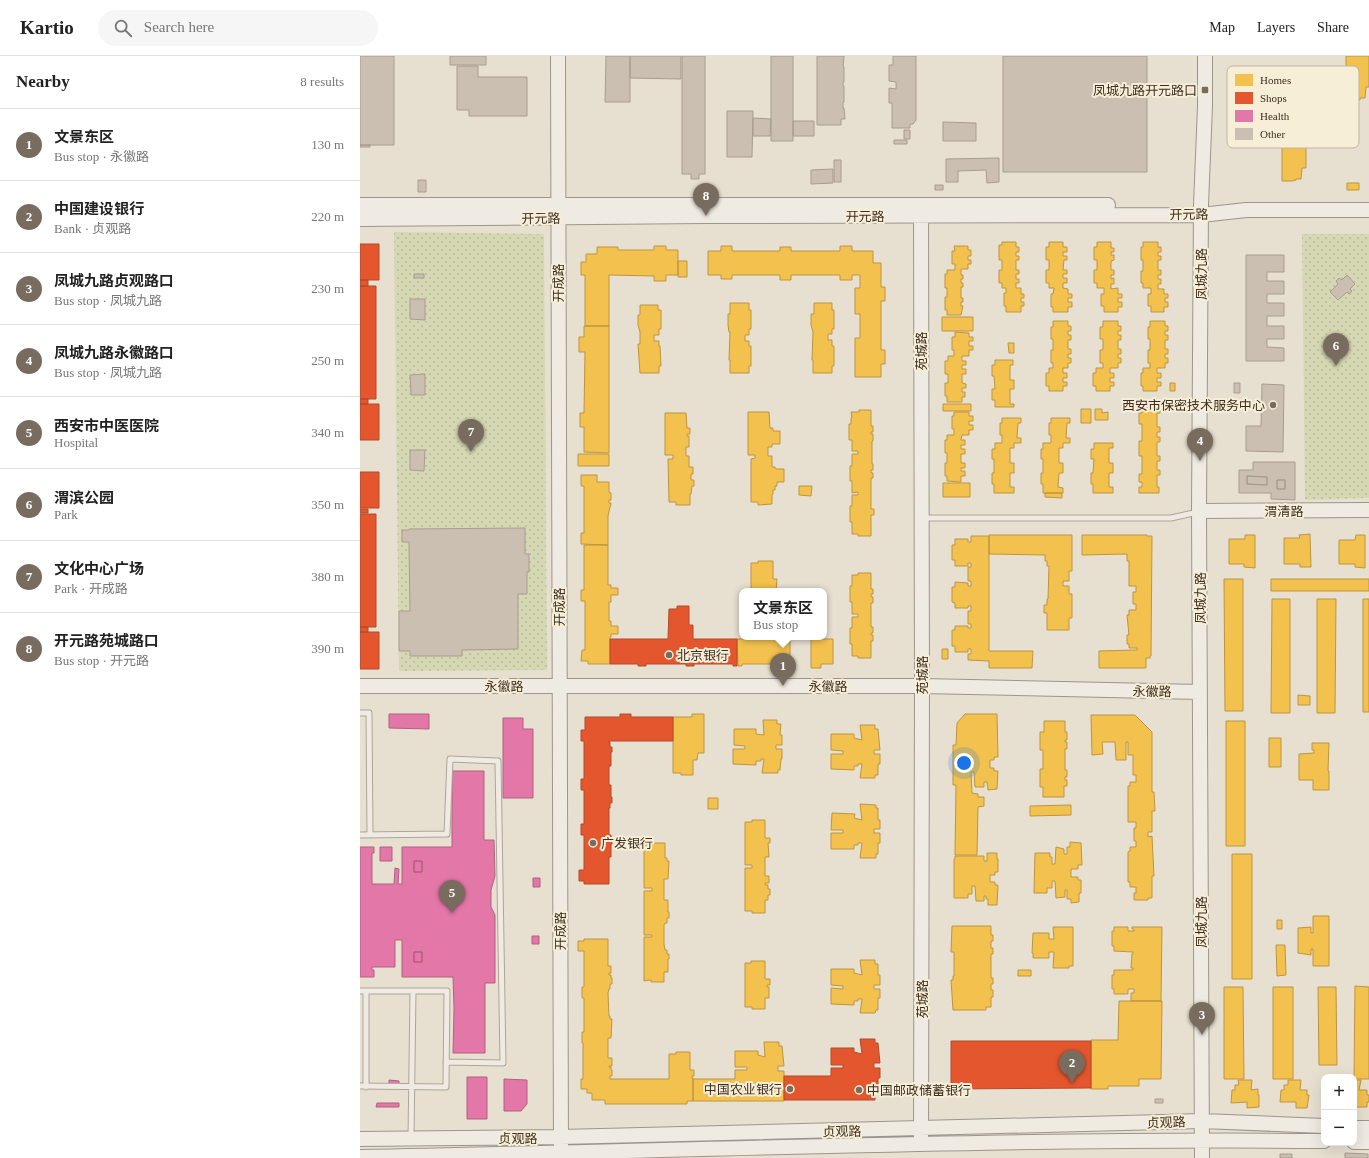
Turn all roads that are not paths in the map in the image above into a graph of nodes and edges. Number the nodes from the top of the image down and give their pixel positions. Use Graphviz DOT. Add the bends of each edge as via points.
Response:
graph roads {
  1 [pos="558,56"];
  2 [pos="1205,56"];
  3 [pos="360,205"];
  4 [pos="1201,210"];
  5 [pos="1369,210"];
  6 [pos="558,211"];
  7 [pos="921,211"];
  8 [pos="360,219"];
  9 [pos="1369,510"];
  10 [pos="1199,511"];
  11 [pos="922,518"];
  12 [pos="360,686"];
  13 [pos="560,686"];
  14 [pos="922,686"];
  15 [pos="1200,692"];
  16 [pos="360,713"];
  17 [pos="360,835"];
  18 [pos="370,836"];
  19 [pos="363,991"];
  20 [pos="413,991"];
  21 [pos="446,1062"];
  22 [pos="360,1086"];
  23 [pos="366,1086"];
  24 [pos="412,1087"];
  25 [pos="1202,1121"];
  26 [pos="1321,1126"];
  27 [pos="1357,1128"];
  28 [pos="1369,1128"];
  29 [pos="922,1129"];
  30 [pos="560,1137"];
  31 [pos="360,1139"];
  32 [pos="411,1139"];
  33 [pos="1202,1140"];
  34 [pos="1321,1141"];
  35 [pos="1357,1142"];
  36 [pos="1369,1142"];
  37 [pos="921,1143"];
  38 [pos="561,1156"];
  39 [pos="360,1157"];
  40 [pos="1202,1158"];
  1 -- 6 [label="street, 开成路"];
  2 -- 4 [label="street, 凤城九路"];
  3 -- 6 [label="street, 开元路"];
  4 -- 5 [label="street, 开元路"];
  4 -- 7 [label="street, 开元路"];
  4 -- 10 [label="street, 凤城九路"];
  6 -- 7 [label="street, 开元路"];
  6 -- 8 [label="street, 开元路"];
  6 -- 13 [label="street, 开成路"];
  7 -- 11 [label="street, 苑城路"];
  9 -- 10 [label="street, 渭清路"];
  10 -- 11 [label="lane" via="1171,518"];
  10 -- 15 [label="street, 凤城九路"];
  11 -- 14 [label="street, 苑城路"];
  12 -- 13 [label="street, 永徽路"];
  13 -- 14 [label="street, 永徽路"];
  13 -- 30 [label="street, 开成路"];
  14 -- 15 [label="street, 永徽路"];
  14 -- 29 [label="street, 苑城路"];
  15 -- 25 [label="street, 凤城九路"];
  16 -- 18 [label="lane" via="369,713"];
  17 -- 18 [label="lane"];
  18 -- 21 [label="lane" via="447,834 450,759 498,761 503,1063"];
  19 -- 20 [label="lane"];
  19 -- 23 [label="lane"];
  20 -- 21 [label="lane" via="447,991"];
  20 -- 24 [label="lane"];
  21 -- 24 [label="lane" via="446,1087"];
  22 -- 23 [label="lane"];
  23 -- 24 [label="lane"];
  24 -- 32 [label="lane"];
  25 -- 26 [label="street, 贞观路"];
  25 -- 29 [label="street, 贞观路"];
  25 -- 33 [label="street, 凤城九路"];
  27 -- 28 [label="street"];
  29 -- 30 [label="street, 贞观路"];
  29 -- 37 [label="street, 苑城路"];
  30 -- 32 [label="street, 贞观路"];
  30 -- 38 [label="street, 开成路"];
  31 -- 32 [label="street, 贞观路"];
  33 -- 34 [label="street, 贞观路"];
  33 -- 37 [label="street, 贞观路"];
  33 -- 40 [label="street, 凤城九路"];
  35 -- 36 [label="street"];
  37 -- 38 [label="street, 贞观路"];
  38 -- 39 [label="street, 贞观路"];
}
